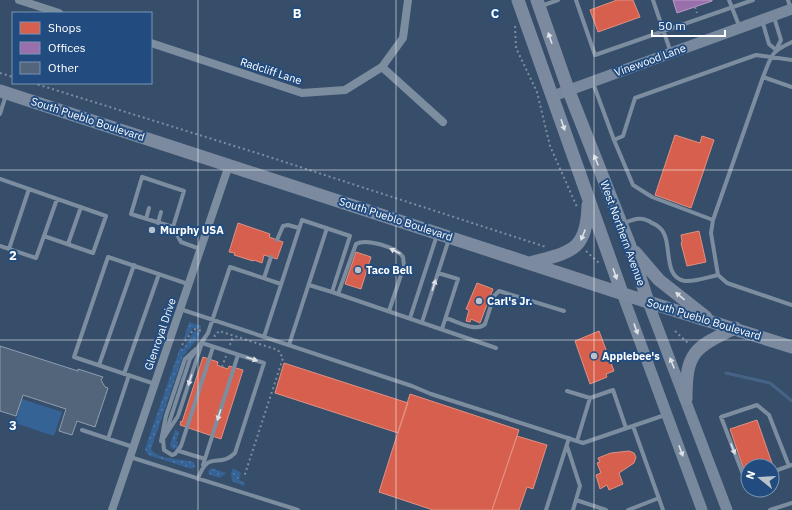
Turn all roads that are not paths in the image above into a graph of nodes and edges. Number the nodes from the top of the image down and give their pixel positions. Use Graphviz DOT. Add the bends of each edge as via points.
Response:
graph roads {
  1 [pos="19,0"];
  2 [pos="408,0"];
  3 [pos="518,0"];
  4 [pos="558,0"];
  5 [pos="576,0"];
  6 [pos="653,0"];
  7 [pos="729,0"];
  8 [pos="753,0"];
  9 [pos="538,3"];
  10 [pos="790,6"];
  11 [pos="732,7"];
  12 [pos="56,12"];
  13 [pos="773,16"];
  14 [pos="762,20"];
  15 [pos="740,28"];
  16 [pos="664,31"];
  17 [pos="792,42"];
  18 [pos="152,43"];
  19 [pos="776,50"];
  20 [pos="671,53"];
  21 [pos="772,56"];
  22 [pos="792,60"];
  23 [pos="382,67"];
  24 [pos="763,77"];
  25 [pos="593,81"];
  26 [pos="792,87"];
  27 [pos="568,89"];
  28 [pos="4,92"];
  29 [pos="553,96"];
  30 [pos="0,114"];
  31 [pos="443,122"];
  32 [pos="614,140"];
  33 [pos="230,165"];
  34 [pos="1,180"];
  35 [pos="157,182"];
  36 [pos="0,186"];
  37 [pos="169,186"];
  38 [pos="155,188"];
  39 [pos="29,189"];
  40 [pos="168,192"];
  41 [pos="588,197"];
  42 [pos="57,199"];
  43 [pos="81,207"];
  44 [pos="149,208"];
  45 [pos="161,212"];
  46 [pos="146,219"];
  47 [pos="713,220"];
  48 [pos="158,223"];
  49 [pos="622,224"];
  50 [pos="173,227"];
  51 [pos="299,228"];
  52 [pos="327,228"];
  53 [pos="444,235"];
  54 [pos="44,236"];
  55 [pos="277,240"];
  56 [pos="68,244"];
  57 [pos="0,246"];
  58 [pos="630,246"];
  59 [pos="9,249"];
  60 [pos="200,249"];
  61 [pos="271,257"];
  62 [pos="530,263"];
  63 [pos="134,266"];
  64 [pos="438,273"];
  65 [pos="159,274"];
  66 [pos="718,275"];
  67 [pos="264,278"];
  68 [pos="188,284"];
  69 [pos="281,284"];
  70 [pos="309,285"];
  71 [pos="332,292"];
  72 [pos="622,293"];
  73 [pos="338,294"];
  74 [pos="648,302"];
  75 [pos="792,305"];
  76 [pos="180,309"];
  77 [pos="390,311"];
  78 [pos="564,311"];
  79 [pos="410,318"];
  80 [pos="446,318"];
  81 [pos="212,320"];
  82 [pos="710,321"];
  83 [pos="422,322"];
  84 [pos="734,328"];
  85 [pos="442,329"];
  86 [pos="264,337"];
  87 [pos="202,343"];
  88 [pos="289,345"];
  89 [pos="213,347"];
  90 [pos="792,347"];
  91 [pos="496,348"];
  92 [pos="238,355"];
  93 [pos="99,365"];
  94 [pos="124,374"];
  95 [pos="129,376"];
  96 [pos="155,384"];
  97 [pos="568,391"];
  98 [pos="590,398"];
  99 [pos="686,399"];
  100 [pos="668,414"];
  101 [pos="633,426"];
  102 [pos="626,428"];
  103 [pos="82,430"];
  104 [pos="569,438"];
  105 [pos="108,439"];
  106 [pos="577,441"];
  107 [pos="567,445"];
  108 [pos="162,446"];
  109 [pos="133,447"];
  110 [pos="179,451"];
  111 [pos="130,457"];
  112 [pos="204,459"];
  113 [pos="740,464"];
  114 [pos="791,465"];
  115 [pos="202,467"];
  116 [pos="780,469"];
  117 [pos="198,479"];
  118 [pos="659,498"];
  119 [pos="576,500"];
  120 [pos="792,503"];
  121 [pos="112,510"];
  122 [pos="298,510"];
  123 [pos="546,510"];
  124 [pos="572,510"];
  125 [pos="606,510"];
  126 [pos="628,510"];
  127 [pos="663,510"];
  128 [pos="702,510"];
  129 [pos="728,510"];
  130 [pos="770,510"];
  1 -- 12 [label="street"];
  2 -- 23 [label="street, Radcliff Lane" via="403,38"];
  3 -- 29 [label="main road, West Northern Avenue"];
  4 -- 9 [label="lane"];
  5 -- 16 [label="lane" via="595,55"];
  6 -- 16 [label="lane"];
  7 -- 11 [label="lane"];
  8 -- 11 [label="lane"];
  27 -- 9 [label="main road, West Northern Avenue, one-way"];
  10 -- 13 [label="main road, Vinewood Lane"];
  11 -- 15 [label="lane"];
  11 -- 16 [label="lane"];
  13 -- 14 [label="main road, Vinewood Lane"];
  13 -- 19 [label="lane" via="781,40"];
  14 -- 15 [label="main road, Vinewood Lane"];
  14 -- 19 [label="lane" via="769,44"];
  15 -- 20 [label="main road, Vinewood Lane"];
  16 -- 20 [label="lane"];
  17 -- 19 [label="lane"];
  18 -- 23 [label="street, Radcliff Lane" via="302,93 344,90"];
  19 -- 21 [label="lane"];
  20 -- 25 [label="main road, Vinewood Lane"];
  21 -- 22 [label="lane"];
  21 -- 24 [label="lane"];
  21 -- 32 [label="lane" via="756,55 635,98 623,136"];
  23 -- 31 [label="street"];
  24 -- 26 [label="lane"];
  24 -- 47 [label="lane"];
  25 -- 27 [label="main road, Vinewood Lane"];
  25 -- 32 [label="lane"];
  27 -- 29 [label="main road, Vinewood Lane"];
  49 -- 27 [label="main road, West Northern Avenue, one-way"];
  28 -- 30 [label="lane"];
  28 -- 33 [label="main road, South Pueblo Boulevard"];
  29 -- 41 [label="main road, West Northern Avenue, one-way"];
  32 -- 47 [label="lane" via="633,185 652,197"];
  33 -- 53 [label="main road, South Pueblo Boulevard"];
  33 -- 60 [label="street, Glenroyal Drive"];
  34 -- 36 [label="lane"];
  34 -- 39 [label="lane"];
  35 -- 37 [label="lane"];
  35 -- 38 [label="lane"];
  35 -- 46 [label="lane" via="142,177 131,214"];
  37 -- 40 [label="lane"];
  37 -- 50 [label="lane" via="184,191"];
  39 -- 42 [label="lane"];
  39 -- 59 [label="lane"];
  41 -- 62 [label="main road, one-way" via="588,219 583,237 578,244 564,254"];
  41 -- 72 [label="main road, West Northern Avenue, one-way"];
  42 -- 43 [label="lane"];
  42 -- 54 [label="lane"];
  43 -- 56 [label="lane"];
  43 -- 56 [label="lane" via="106,216 96,246 93,253"];
  44 -- 46 [label="lane"];
  45 -- 48 [label="lane"];
  46 -- 48 [label="lane"];
  47 -- 66 [label="lane" via="711,233"];
  48 -- 50 [label="lane"];
  49 -- 58 [label="main road, West Northern Avenue"];
  49 -- 66 [label="lane" via="638,218 648,220 661,228 671,271 677,277 685,281"];
  50 -- 60 [label="lane" via="181,242"];
  51 -- 52 [label="lane" via="302,220"];
  51 -- 55 [label="lane" via="283,226"];
  51 -- 69 [label="lane"];
  52 -- 70 [label="lane"];
  52 -- 71 [label="lane" via="350,236"];
  53 -- 62 [label="main road, South Pueblo Boulevard"];
  53 -- 64 [label="lane"];
  53 -- 79 [label="lane"];
  54 -- 56 [label="lane"];
  54 -- 59 [label="lane" via="36,258"];
  57 -- 59 [label="lane"];
  58 -- 74 [label="main road, West Northern Avenue"];
  82 -- 58 [label="main road, one-way" via="659,280"];
  60 -- 68 [label="street, Glenroyal Drive"];
  61 -- 67 [label="lane"];
  62 -- 72 [label="main road, South Pueblo Boulevard"];
  63 -- 65 [label="lane"];
  63 -- 93 [label="lane"];
  63 -- 93 [label="lane" via="108,257 74,357"];
  64 -- 80 [label="lane" via="458,279"];
  83 -- 64 [label="lane, one-way"];
  65 -- 68 [label="lane"];
  65 -- 94 [label="lane"];
  66 -- 75 [label="lane" via="727,283"];
  67 -- 69 [label="lane"];
  67 -- 81 [label="lane" via="230,267"];
  68 -- 76 [label="street, Glenroyal Drive"];
  69 -- 86 [label="lane"];
  70 -- 71 [label="lane"];
  70 -- 88 [label="lane"];
  71 -- 73 [label="lane"];
  72 -- 74 [label="main road, South Pueblo Boulevard"];
  72 -- 100 [label="main road, West Northern Avenue, one-way"];
  73 -- 77 [label="lane"];
  77 -- 73 [label="lane, one-way" via="404,266 403,257 396,251 369,242 356,244"];
  74 -- 82 [label="main road, South Pueblo Boulevard"];
  99 -- 74 [label="main road, West Northern Avenue, one-way"];
  76 -- 81 [label="lane"];
  76 -- 96 [label="street, Glenroyal Drive"];
  77 -- 79 [label="lane"];
  78 -- 80 [label="lane" via="503,291 496,293 485,324 479,328"];
  79 -- 83 [label="lane"];
  80 -- 85 [label="lane"];
  81 -- 86 [label="lane"];
  81 -- 87 [label="lane"];
  82 -- 84 [label="main road, South Pueblo Boulevard"];
  83 -- 85 [label="lane"];
  84 -- 90 [label="main road, South Pueblo Boulevard"];
  84 -- 99 [label="main road" via="696,350 690,362"];
  85 -- 91 [label="lane"];
  86 -- 88 [label="lane"];
  87 -- 89 [label="lane"];
  87 -- 108 [label="lane, one-way" via="178,416"];
  87 -- 108 [label="lane" via="184,359 162,429"];
  88 -- 104 [label="lane"];
  89 -- 92 [label="lane"];
  89 -- 110 [label="lane"];
  92 -- 112 [label="lane, one-way"];
  92 -- 115 [label="lane, one-way" via="264,363 235,453 225,460 205,463"];
  93 -- 94 [label="lane"];
  94 -- 95 [label="lane"];
  95 -- 96 [label="lane"];
  95 -- 105 [label="lane"];
  96 -- 109 [label="street, Glenroyal Drive"];
  97 -- 98 [label="lane"];
  98 -- 102 [label="lane" via="613,390"];
  98 -- 106 [label="lane"];
  99 -- 129 [label="main road, West Northern Avenue"];
  100 -- 101 [label="lane"];
  100 -- 128 [label="main road, West Northern Avenue, one-way"];
  101 -- 102 [label="lane"];
  101 -- 118 [label="lane"];
  102 -- 106 [label="lane" via="583,443"];
  103 -- 105 [label="lane"];
  104 -- 106 [label="lane"];
  104 -- 107 [label="lane"];
  105 -- 109 [label="lane"];
  107 -- 119 [label="lane" via="580,486"];
  107 -- 123 [label="lane"];
  108 -- 110 [label="lane" via="172,455"];
  109 -- 111 [label="street, Glenroyal Drive"];
  110 -- 112 [label="lane"];
  111 -- 117 [label="lane"];
  111 -- 121 [label="street, Glenroyal Drive"];
  112 -- 115 [label="lane"];
  114 -- 113 [label="lane, one-way" via="769,415 757,405 721,417"];
  114 -- 116 [label="lane"];
  115 -- 117 [label="lane"];
  117 -- 122 [label="lane"];
  118 -- 126 [label="lane"];
  118 -- 127 [label="lane"];
  119 -- 124 [label="lane"];
  119 -- 125 [label="lane"];
  120 -- 130 [label="lane"];
}
